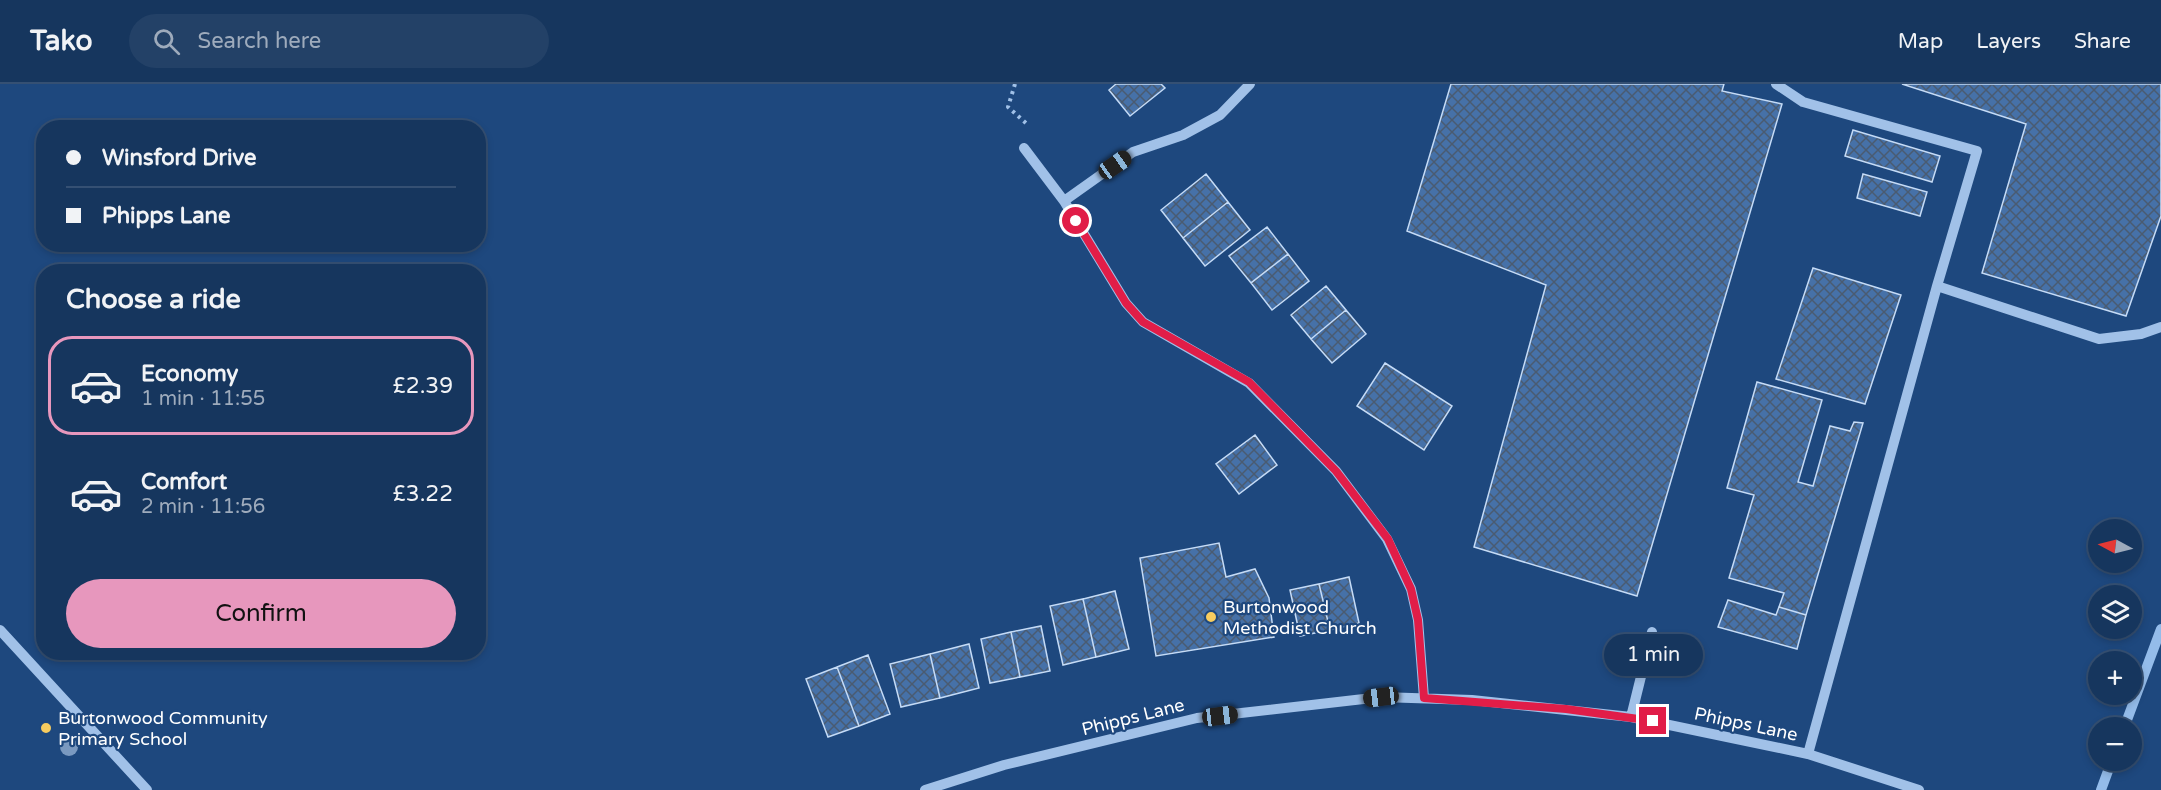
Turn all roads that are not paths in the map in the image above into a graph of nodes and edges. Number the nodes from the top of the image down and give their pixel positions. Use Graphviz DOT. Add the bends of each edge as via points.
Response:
graph roads {
  1 [pos="1250,84"];
  2 [pos="1776,84"];
  3 [pos="1024,148"];
  4 [pos="1064,201"];
  5 [pos="1937,286"];
  6 [pos="2161,327"];
  7 [pos="0,630"];
  8 [pos="1652,632"];
  9 [pos="1424,698"];
  10 [pos="1630,717"];
  11 [pos="1808,754"];
  12 [pos="147,790"];
  13 [pos="925,790"];
  14 [pos="1919,790"];
  1 -- 4 [label="street" via="1220,115 1183,135 1133,152"];
  2 -- 5 [label="street" via="1803,102 1977,151"];
  3 -- 4 [label="street"];
  4 -- 9 [label="street" via="1126,303 1143,322 1249,382 1336,471 1388,539 1411,589 1418,620"];
  5 -- 6 [label="street" via="2099,339 2141,334"];
  5 -- 11 [label="street"];
  7 -- 12 [label="street"];
  8 -- 10 [label="street"];
  9 -- 10 [label="street, Phipps Lane"];
  9 -- 13 [label="street, Phipps Lane" via="1381,697 1197,718 1004,765"];
  10 -- 11 [label="street, Phipps Lane"];
  11 -- 14 [label="street, Phipps Lane"];
}
